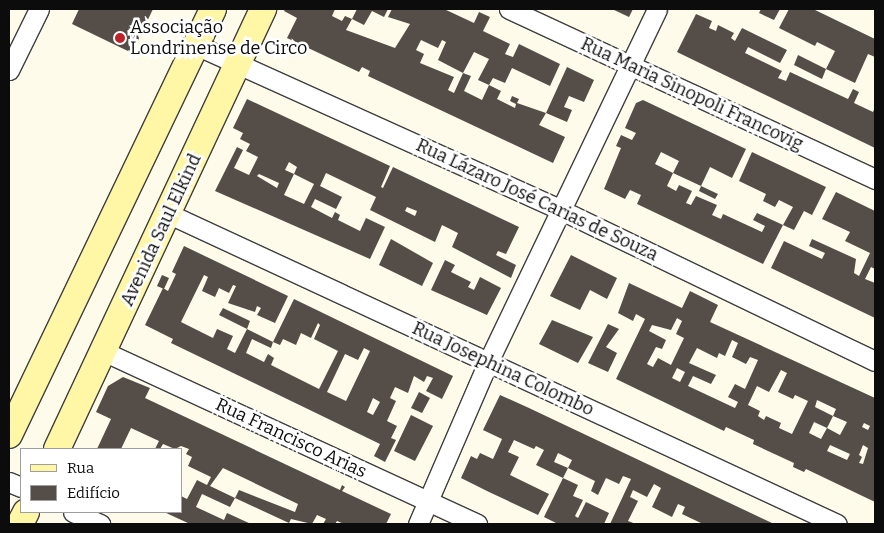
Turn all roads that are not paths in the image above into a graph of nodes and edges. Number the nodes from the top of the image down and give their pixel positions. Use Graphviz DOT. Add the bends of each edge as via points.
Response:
graph roads {
  1 [pos="38,9"];
  2 [pos="212,9"];
  3 [pos="262,9"];
  4 [pos="509,9"];
  5 [pos="657,9"];
  6 [pos="196,45"];
  7 [pos="237,61"];
  8 [pos="631,65"];
  9 [pos="9,70"];
  10 [pos="875,179"];
  11 [pos="561,210"];
  12 [pos="169,214"];
  13 [pos="105,352"];
  14 [pos="875,361"];
  15 [pos="488,362"];
  16 [pos="9,435"];
  17 [pos="57,448"];
  18 [pos="429,501"];
  19 [pos="75,513"];
  20 [pos="100,524"];
  21 [pos="418,524"];
  22 [pos="476,524"];
  23 [pos="837,524"];
  1 -- 9 [label="street"];
  2 -- 6 [label="main road"];
  3 -- 7 [label="main road, Avenida Saul Elkind"];
  4 -- 8 [label="street, Rua Maria Sinopoli Francovig"];
  5 -- 8 [label="street"];
  6 -- 7 [label="street, Rua Lázaro José Carias de Souza"];
  6 -- 16 [label="main road"];
  7 -- 11 [label="street, Rua Lázaro José Carias de Souza"];
  7 -- 12 [label="main road, Avenida Saul Elkind"];
  8 -- 10 [label="street, Rua Maria Sinopoli Francovig"];
  8 -- 11 [label="street"];
  11 -- 14 [label="street, Rua Lázaro José Carias de Souza"];
  11 -- 15 [label="street"];
  12 -- 13 [label="main road, Avenida Saul Elkind"];
  12 -- 15 [label="street, Rua Josephina Colombo"];
  13 -- 17 [label="main road, Avenida Saul Elkind"];
  13 -- 18 [label="street, Rua Francisco Arias"];
  15 -- 18 [label="street"];
  15 -- 23 [label="street, Rua Josephina Colombo"];
  18 -- 21 [label="street"];
  18 -- 22 [label="street, Rua Francisco Arias"];
  19 -- 20 [label="street"];
}
